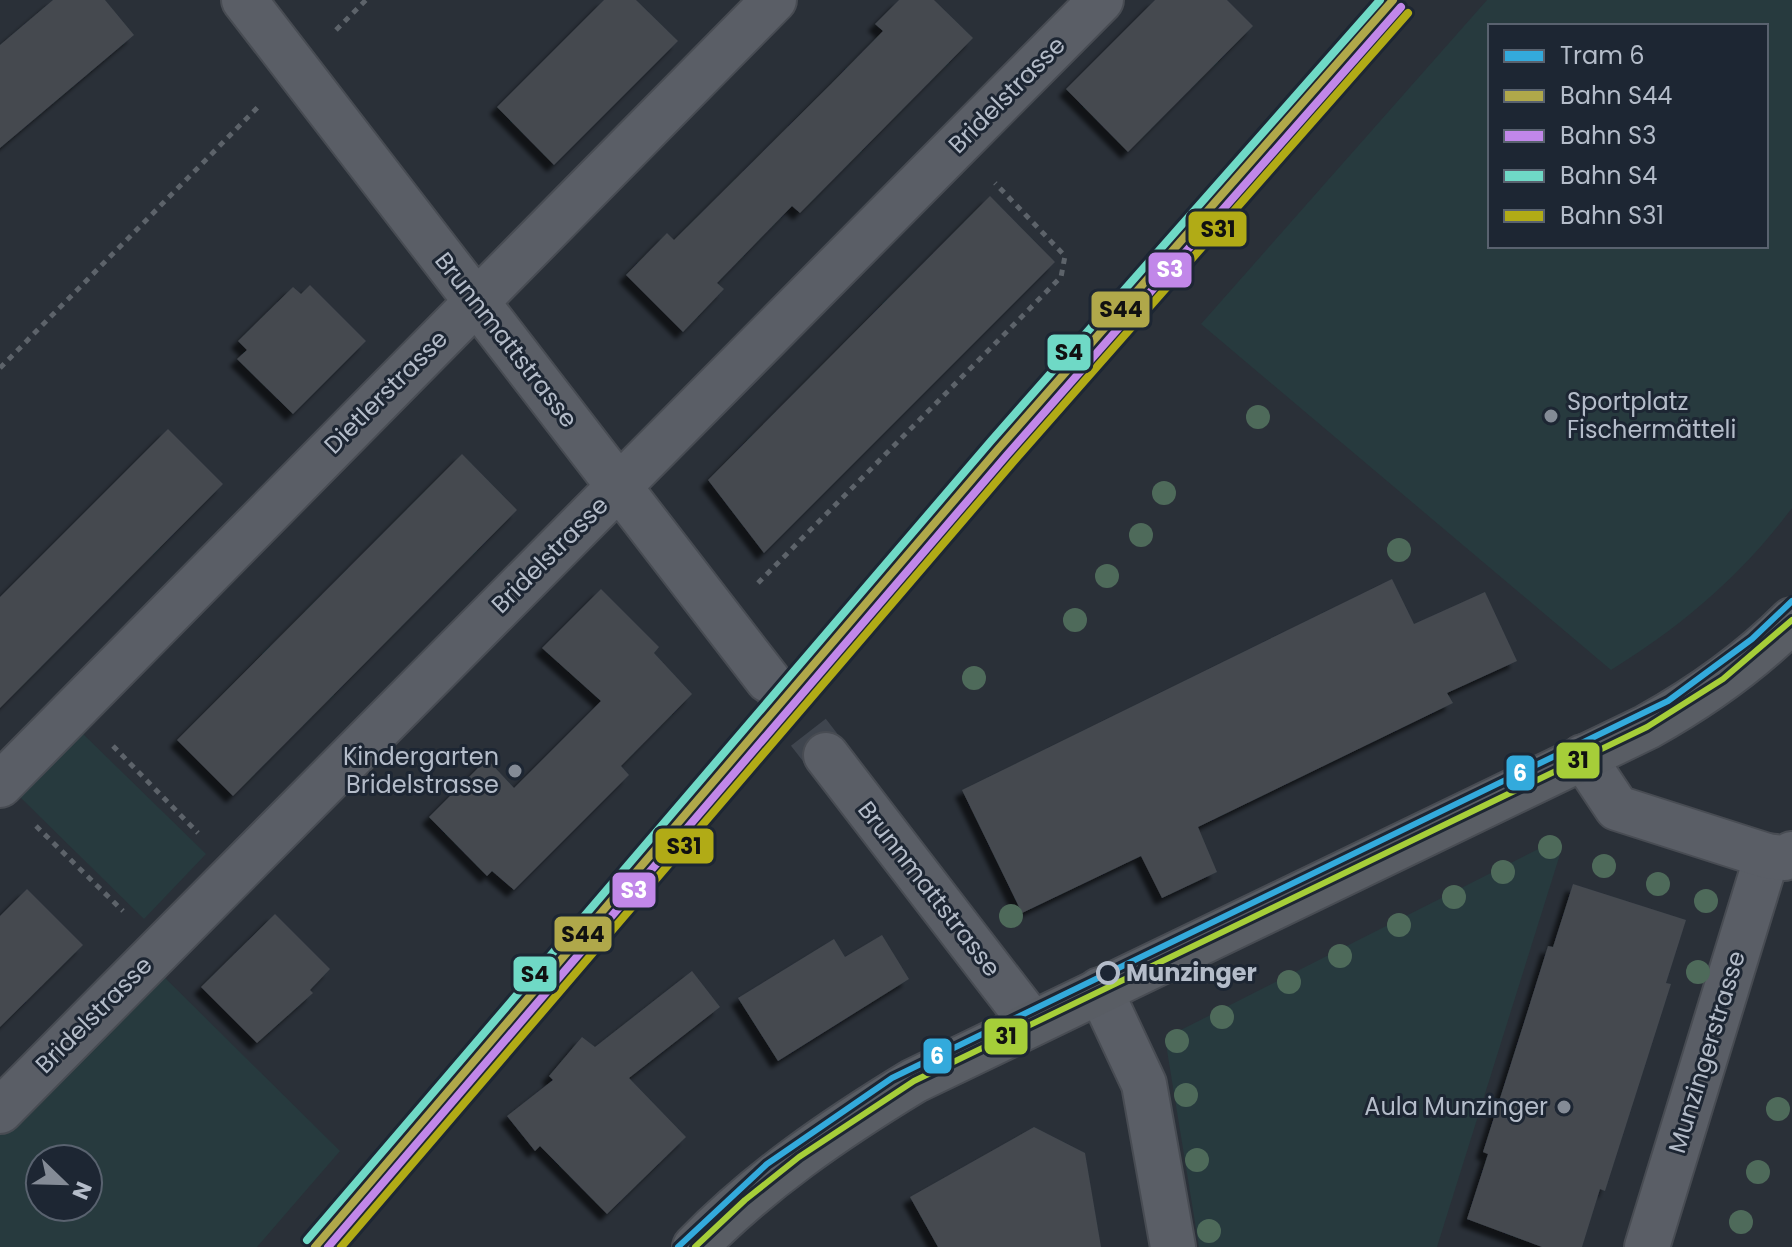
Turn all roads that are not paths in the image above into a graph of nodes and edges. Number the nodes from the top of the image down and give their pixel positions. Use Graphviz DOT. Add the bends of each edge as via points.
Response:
graph roads {
  1 [pos="244,0"];
  2 [pos="774,0"];
  3 [pos="1101,0"];
  4 [pos="476,301"];
  5 [pos="619,486"];
  6 [pos="1792,620"];
  7 [pos="768,680"];
  8 [pos="826,755"];
  9 [pos="1583,757"];
  10 [pos="12,800"];
  11 [pos="1779,855"];
  12 [pos="1100,990"];
  13 [pos="1032,1023"];
  14 [pos="0,1111"];
  15 [pos="695,1247"];
  16 [pos="1173,1247"];
  17 [pos="1647,1247"];
  1 -- 4 [label="street, Brunnmattstrasse"];
  2 -- 4 [label="street, Dietlerstrasse"];
  3 -- 5 [label="street, Bridelstrasse"];
  4 -- 5 [label="street, Brunnmattstrasse"];
  4 -- 10 [label="street, Dietlerstrasse"];
  5 -- 7 [label="street, Brunnmattstrasse"];
  5 -- 14 [label="street, Bridelstrasse"];
  6 -- 9 [label="main road" via="1696,700"];
  8 -- 13 [label="street, Brunnmattstrasse"];
  9 -- 11 [label="street" via="1617,808"];
  9 -- 12 [label="main road"];
  11 -- 17 [label="street, Munzingerstrasse"];
  12 -- 13 [label="main road"];
  12 -- 16 [label="street" via="1144,1084"];
  13 -- 15 [label="main road" via="933,1071 846,1123 787,1166"];
}
